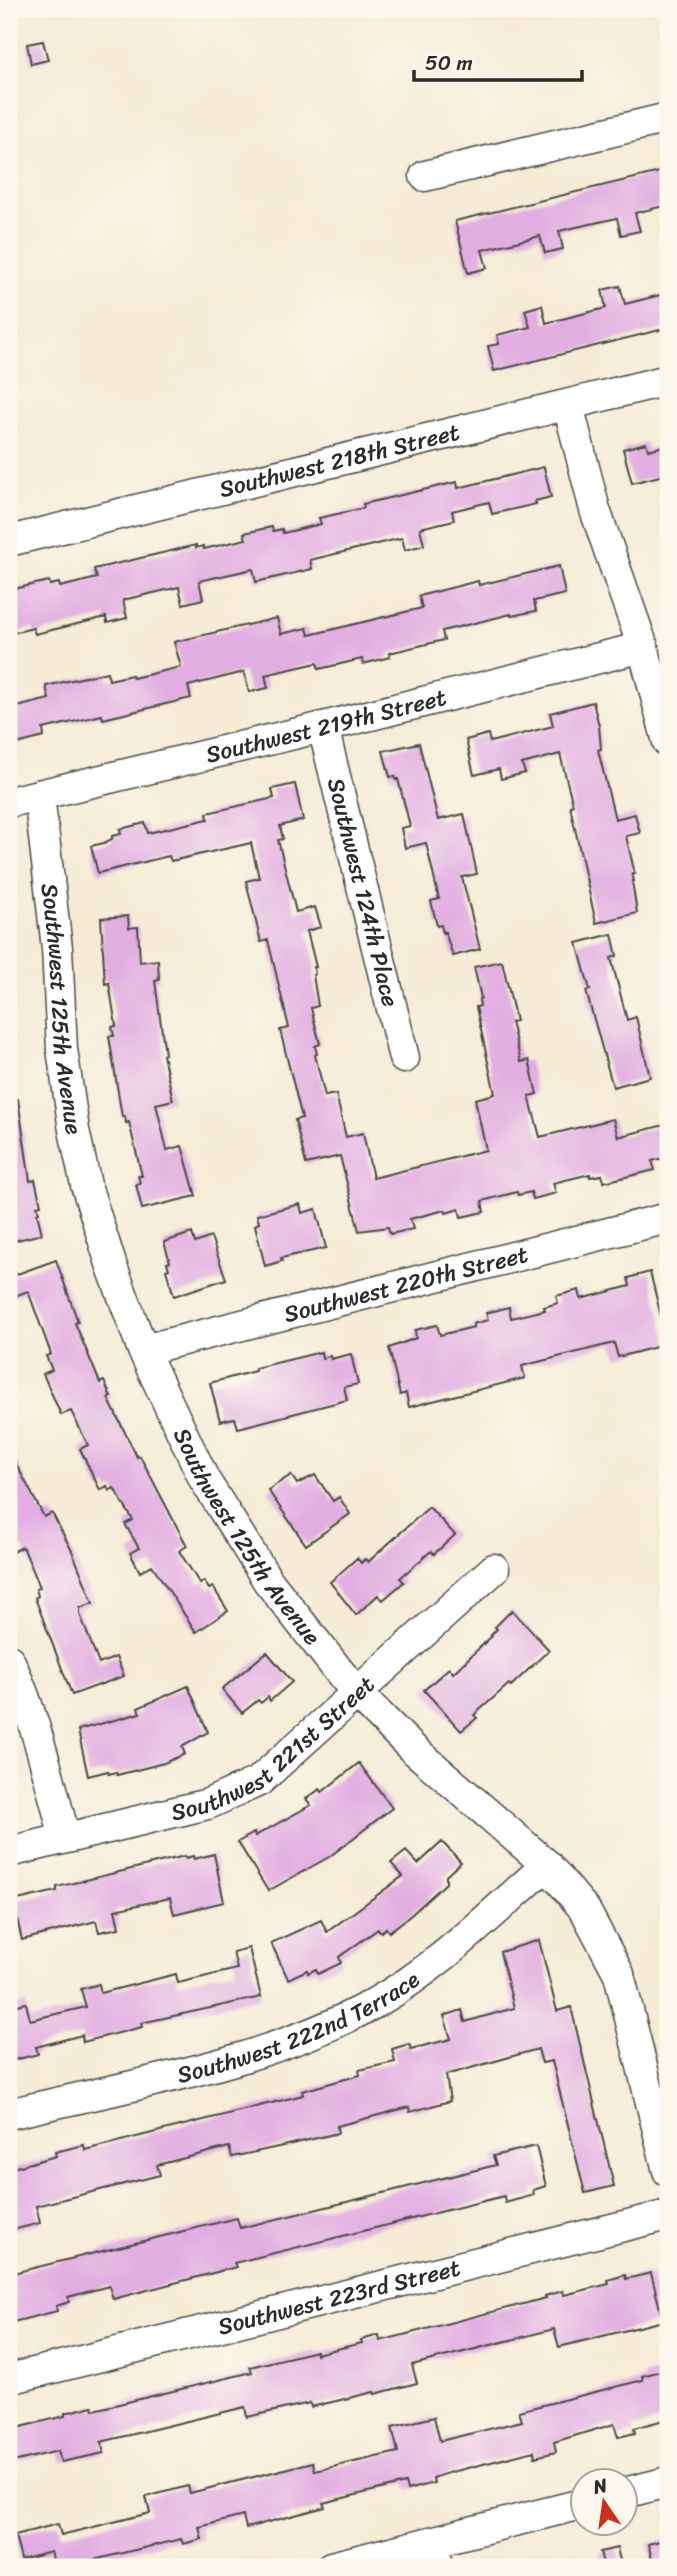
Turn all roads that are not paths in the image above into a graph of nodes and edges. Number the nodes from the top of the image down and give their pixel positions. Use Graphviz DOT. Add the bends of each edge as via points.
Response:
graph roads {
  1 [pos="668,118"];
  2 [pos="425,176"];
  3 [pos="668,380"];
  4 [pos="568,405"];
  5 [pos="9,541"];
  6 [pos="643,647"];
  7 [pos="324,727"];
  8 [pos="668,742"];
  9 [pos="40,795"];
  10 [pos="9,802"];
  11 [pos="404,1058"];
  12 [pos="668,1218"];
  13 [pos="143,1350"];
  14 [pos="494,1569"];
  15 [pos="9,1660"];
  16 [pos="357,1693"];
  17 [pos="65,1838"];
  18 [pos="9,1852"];
  19 [pos="547,1865"];
  20 [pos="9,2114"];
  21 [pos="668,2172"];
  22 [pos="668,2215"];
  23 [pos="9,2379"];
  24 [pos="668,2482"];
  25 [pos="638,2490"];
  26 [pos="568,2509"];
  27 [pos="436,2554"];
  28 [pos="331,2567"];
  1 -- 2 [label="street"];
  3 -- 4 [label="street, Southwest 218th Street"];
  4 -- 5 [label="street, Southwest 218th Street"];
  4 -- 6 [label="street" via="604,538"];
  6 -- 7 [label="street, Southwest 219th Street"];
  6 -- 8 [label="street"];
  7 -- 9 [label="street, Southwest 219th Street"];
  7 -- 11 [label="street, Southwest 124th Place"];
  9 -- 10 [label="street, Southwest 219th Street"];
  9 -- 13 [label="street, Southwest 125th Avenue" via="57,948 62,1049 74,1130 104,1243"];
  12 -- 13 [label="street, Southwest 220th Street"];
  13 -- 16 [label="street, Southwest 125th Avenue" via="204,1479 268,1581"];
  14 -- 16 [label="street, Southwest 221st Street"];
  15 -- 17 [label="street" via="45,1761"];
  16 -- 17 [label="street, Southwest 221st Street" via="258,1781 208,1804"];
  16 -- 19 [label="street, Southwest 125th Avenue" via="411,1747"];
  17 -- 18 [label="street, Southwest 221st Street"];
  19 -- 20 [label="street, Southwest 222nd Terrace" via="446,1955 375,2003 304,2037 219,2063"];
  19 -- 21 [label="street, Southwest 125th Avenue" via="585,1910 619,1975"];
  22 -- 23 [label="street, Southwest 223rd Street"];
  24 -- 25 [label="street"];
  26 -- 27 [label="street"];
  27 -- 28 [label="street"];
}
